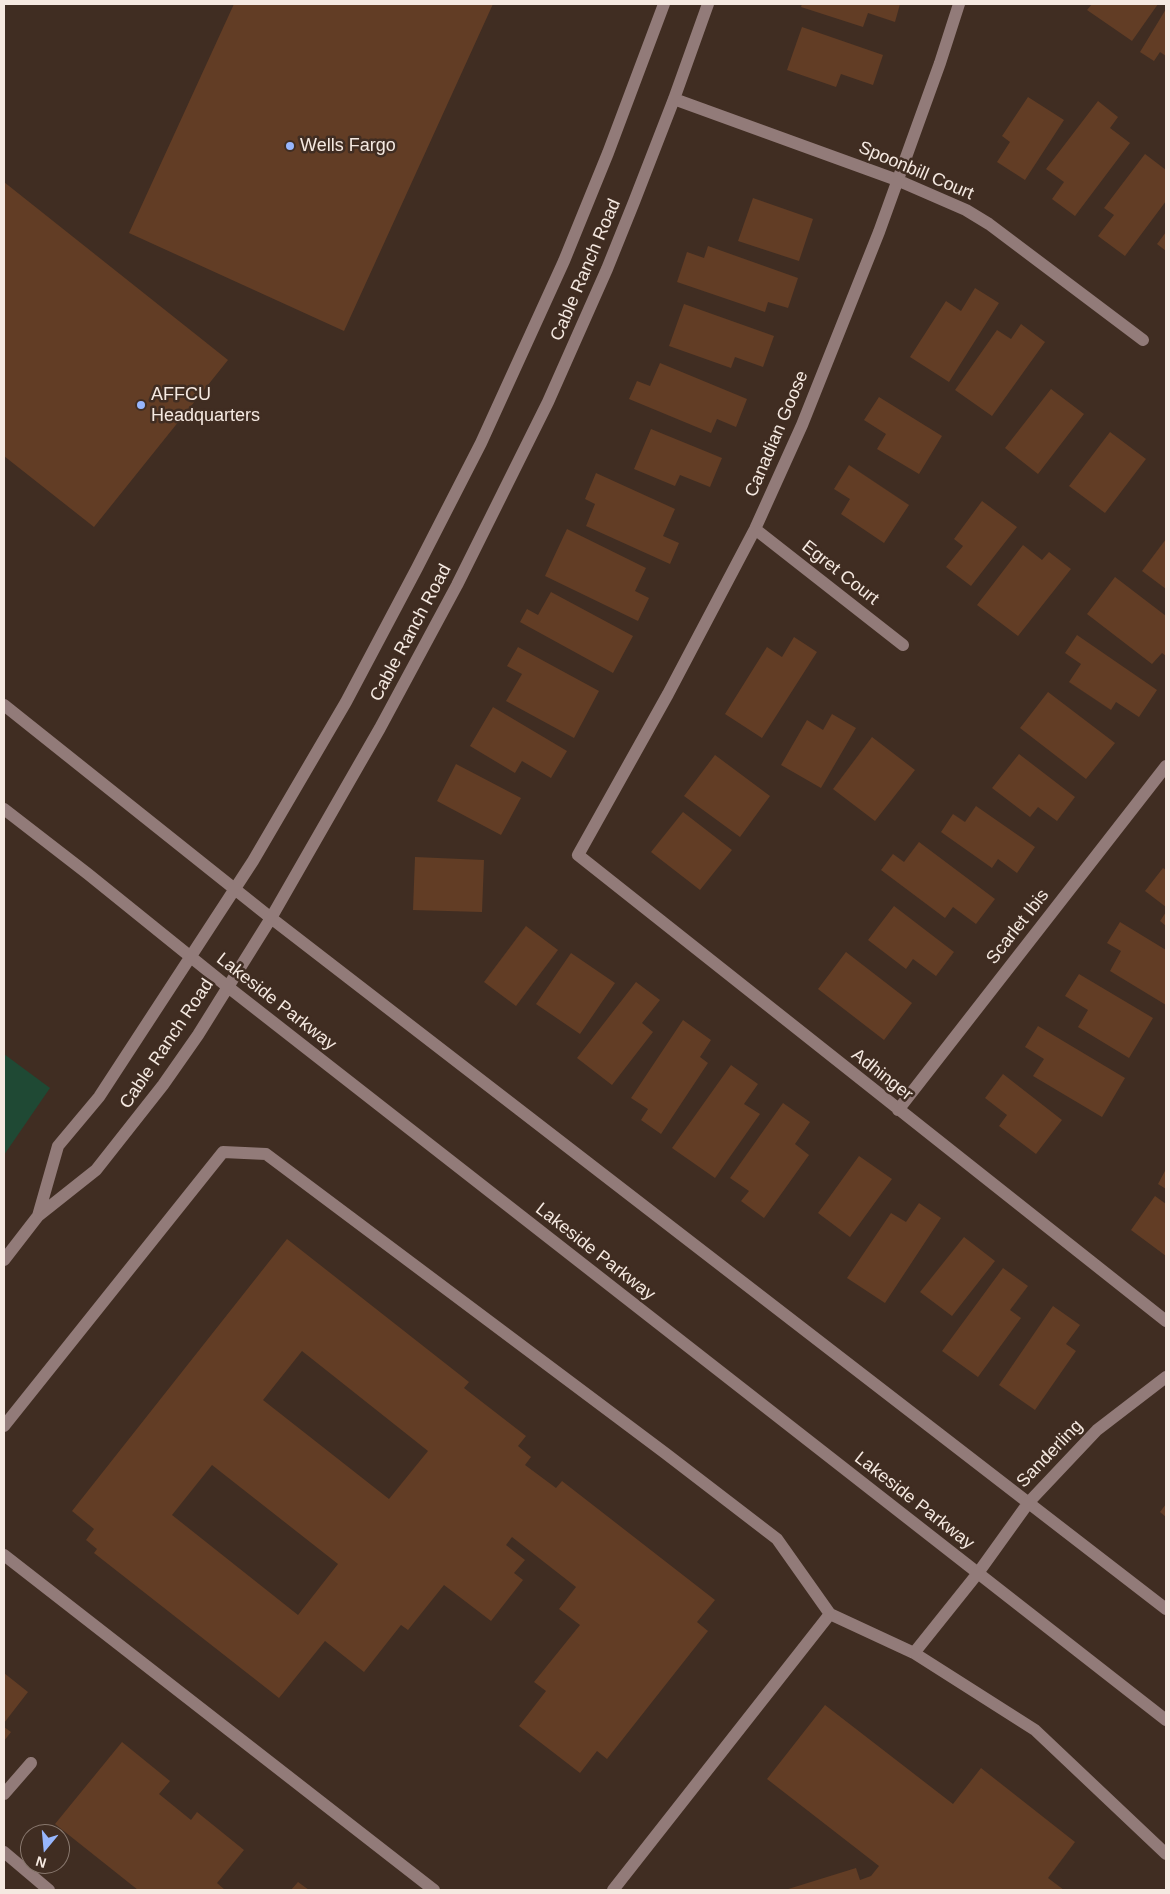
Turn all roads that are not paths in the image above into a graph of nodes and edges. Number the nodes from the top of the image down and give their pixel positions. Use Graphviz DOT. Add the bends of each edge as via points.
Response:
graph roads {
  1 [pos="664,4"];
  2 [pos="708,4"];
  3 [pos="959,4"];
  4 [pos="674,99"];
  5 [pos="897,180"];
  6 [pos="1143,340"];
  7 [pos="754,529"];
  8 [pos="903,645"];
  9 [pos="4,705"];
  10 [pos="1166,766"];
  11 [pos="5,813"];
  12 [pos="578,856"];
  13 [pos="235,889"];
  14 [pos="270,918"];
  15 [pos="191,958"];
  16 [pos="228,987"];
  17 [pos="898,1110"];
  18 [pos="38,1216"];
  19 [pos="4,1260"];
  20 [pos="1166,1321"];
  21 [pos="1166,1377"];
  22 [pos="4,1426"];
  23 [pos="1029,1502"];
  24 [pos="4,1555"];
  25 [pos="978,1574"];
  26 [pos="1166,1609"];
  27 [pos="830,1614"];
  28 [pos="914,1653"];
  29 [pos="1166,1720"];
  30 [pos="31,1763"];
  31 [pos="4,1794"];
  32 [pos="4,1852"];
  33 [pos="1166,1854"];
  34 [pos="49,1890"];
  35 [pos="434,1890"];
  36 [pos="613,1890"];
  1 -- 13 [label="street, Cable Ranch Road" via="564,261 481,443 346,702"];
  2 -- 4 [label="street, Cable Ranch Road"];
  3 -- 5 [label="street, Canadian Goose"];
  4 -- 5 [label="street, Spoonbill Court"];
  4 -- 14 [label="street, Cable Ranch Road" via="607,270 519,463 417,662"];
  5 -- 6 [label="street, Spoonbill Court" via="958,206 989,224"];
  5 -- 7 [label="street, Canadian Goose" via="806,416"];
  7 -- 8 [label="street, Egret Court"];
  7 -- 12 [label="street, Canadian Goose"];
  9 -- 13 [label="street"];
  10 -- 17 [label="street, Scarlet Ibis"];
  11 -- 15 [label="street, Lakeside Parkway" via="88,874"];
  12 -- 17 [label="street, Adhinger"];
  13 -- 14 [label="street"];
  13 -- 15 [label="street, Cable Ranch Road"];
  14 -- 16 [label="street, Cable Ranch Road"];
  14 -- 23 [label="street"];
  15 -- 16 [label="street, Lakeside Parkway"];
  15 -- 18 [label="street, Cable Ranch Road" via="99,1097 58,1146"];
  16 -- 18 [label="street, Cable Ranch Road" via="163,1084 96,1170"];
  16 -- 25 [label="street, Lakeside Parkway"];
  17 -- 20 [label="street, Adhinger"];
  18 -- 19 [label="street, Cable Ranch Road"];
  21 -- 23 [label="street, Sanderling" via="1097,1430"];
  22 -- 27 [label="street" via="222,1152 266,1154 777,1539"];
  23 -- 25 [label="street, Sanderling"];
  23 -- 26 [label="street"];
  24 -- 35 [label="street"];
  25 -- 28 [label="street, Sanderling"];
  25 -- 29 [label="street, Lakeside Parkway"];
  27 -- 28 [label="street"];
  27 -- 36 [label="street"];
  28 -- 33 [label="street" via="1034,1730"];
  30 -- 31 [label="street"];
  32 -- 34 [label="street"];
}
